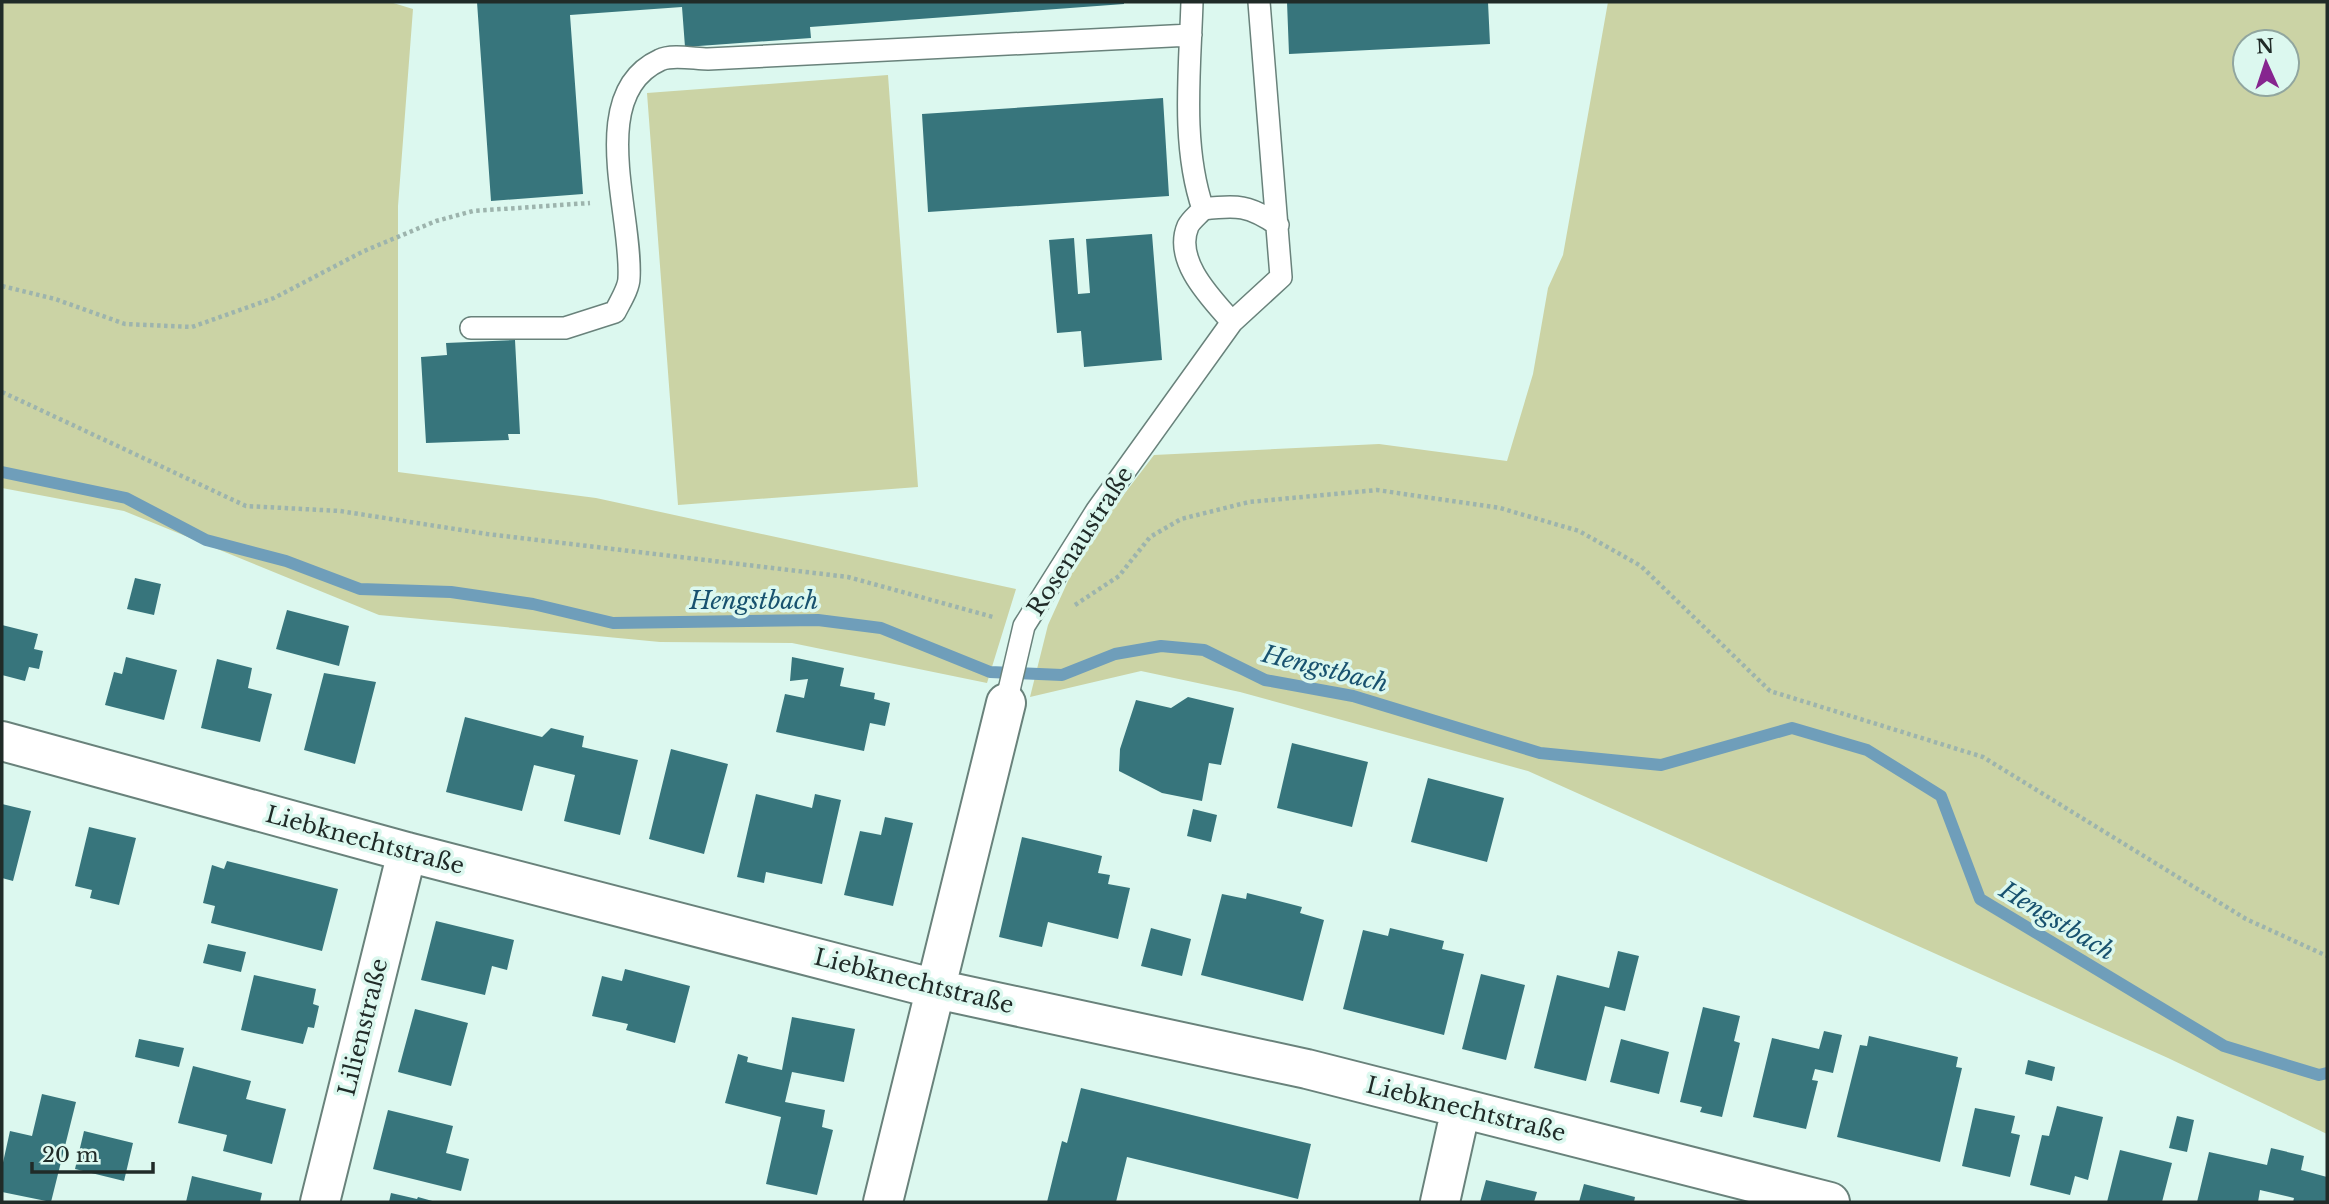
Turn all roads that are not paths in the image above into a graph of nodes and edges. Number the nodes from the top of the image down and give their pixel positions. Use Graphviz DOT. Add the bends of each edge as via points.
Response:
graph roads {
  1 [pos="1192,2"];
  2 [pos="1259,2"];
  3 [pos="1191,36"];
  4 [pos="1203,209"];
  5 [pos="1278,225"];
  6 [pos="1232,323"];
  7 [pos="471,328"];
  8 [pos="1006,703"];
  9 [pos="2,741"];
  10 [pos="407,852"];
  11 [pos="936,989"];
  12 [pos="1461,1108"];
  13 [pos="320,1202"];
  14 [pos="883,1202"];
  15 [pos="1440,1202"];
  16 [pos="1830,1202"];
  1 -- 3 [label="lane"];
  2 -- 5 [label="lane, Rosenaustraße"];
  3 -- 4 [label="lane" via="1193,172"];
  3 -- 7 [label="lane" via="708,60 662,58 635,78 619,111 629,279 615,312 565,328"];
  4 -- 5 [label="lane" via="1232,205 1256,210"];
  4 -- 6 [label="lane" via="1188,226 1186,252 1198,283"];
  5 -- 6 [label="lane, Rosenaustraße" via="1282,276"];
  6 -- 8 [label="lane, Rosenaustraße" via="1097,510 1023,631"];
  8 -- 11 [label="street, Rosenaustraße"];
  9 -- 10 [label="street, Liebknechtstraße"];
  10 -- 11 [label="street, Liebknechtstraße"];
  10 -- 13 [label="street, Lilienstraße"];
  11 -- 12 [label="street, Liebknechtstraße" via="1307,1069"];
  11 -- 14 [label="street, Rosenaustraße"];
  12 -- 15 [label="street"];
  12 -- 16 [label="street, Liebknechtstraße"];
}
